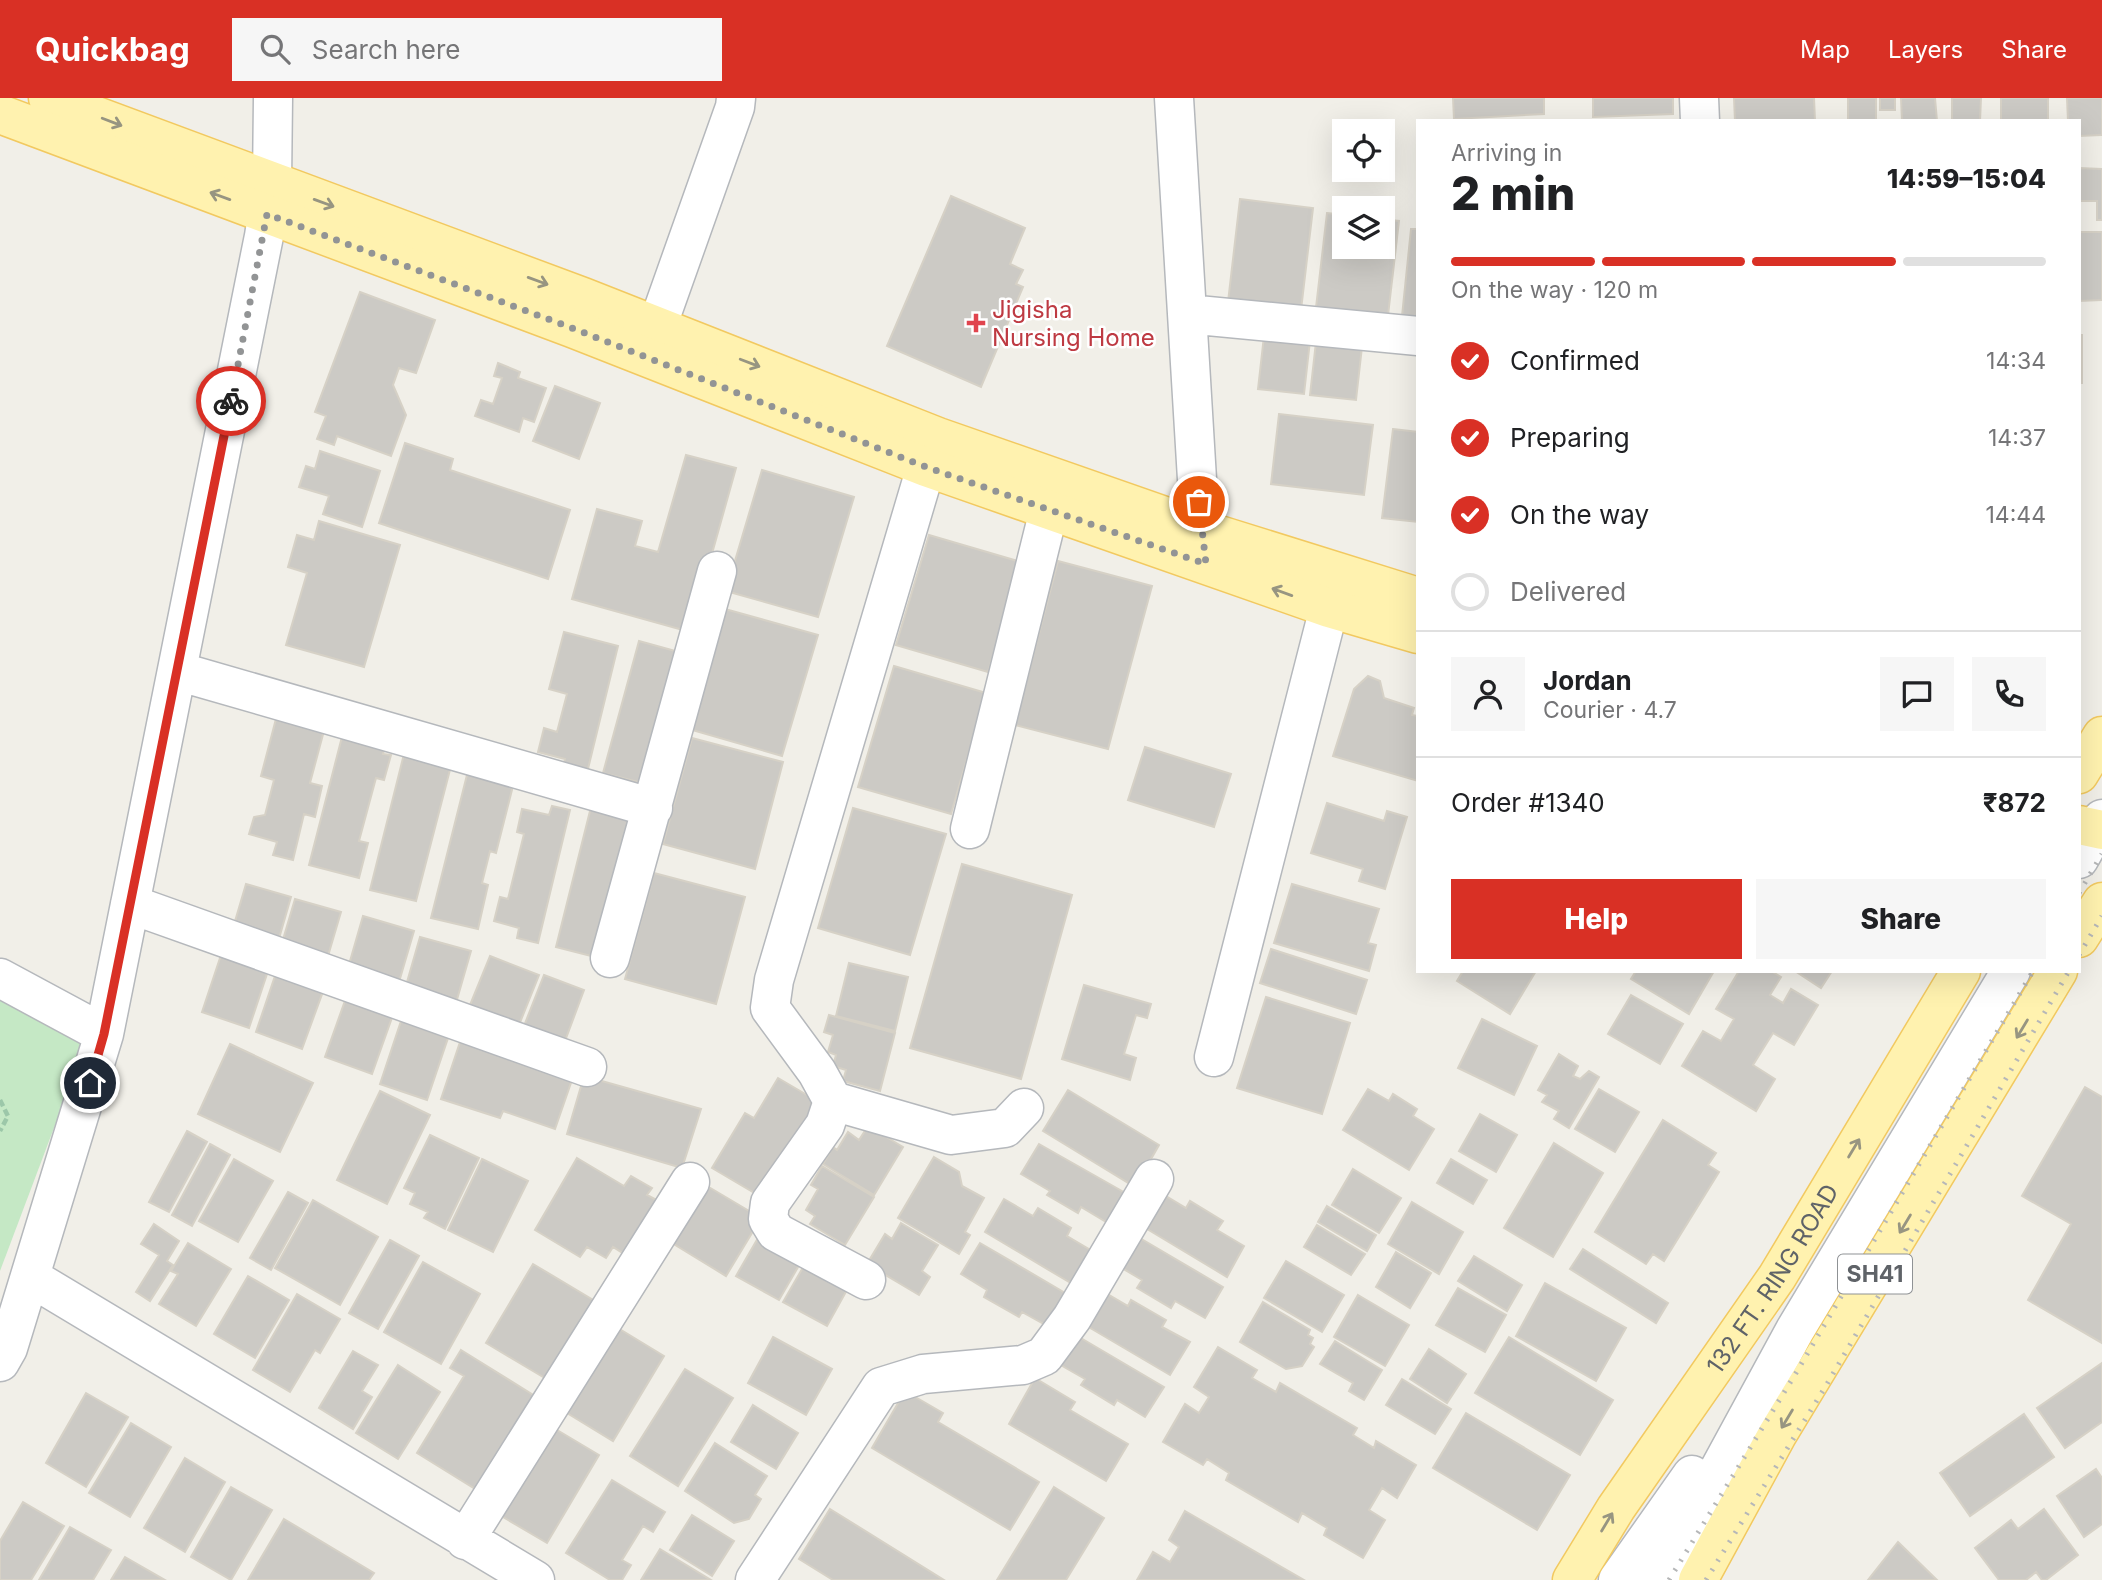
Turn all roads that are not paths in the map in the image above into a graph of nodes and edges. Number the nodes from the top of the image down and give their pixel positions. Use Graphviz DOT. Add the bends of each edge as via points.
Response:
graph roads {
  1 [pos="48,98"];
  2 [pos="273,98"];
  3 [pos="736,98"];
  4 [pos="1174,98"];
  5 [pos="1699,98"];
  6 [pos="0,114"];
  7 [pos="1700,119"];
  8 [pos="270,199"];
  9 [pos="1187,314"];
  10 [pos="657,327"];
  11 [pos="1416,336"];
  12 [pos="926,467"];
  13 [pos="1049,510"];
  14 [pos="1203,546"];
  15 [pos="717,571"];
  16 [pos="1416,597"];
  17 [pos="1329,608"];
  18 [pos="1416,633"];
  19 [pos="177,671"];
  20 [pos="2102,736"];
  21 [pos="2081,771"];
  22 [pos="2081,782"];
  23 [pos="2102,787"];
  24 [pos="653,808"];
  25 [pos="970,829"];
  26 [pos="2102,902"];
  27 [pos="130,904"];
  28 [pos="2081,935"];
  29 [pos="610,958"];
  30 [pos="1960,973"];
  31 [pos="2010,973"];
  32 [pos="2057,973"];
  33 [pos="0,978"];
  34 [pos="104,1034"];
  35 [pos="1214,1057"];
  36 [pos="587,1067"];
  37 [pos="833,1101"];
  38 [pos="1024,1108"];
  39 [pos="1154,1179"];
  40 [pos="690,1182"];
  41 [pos="30,1277"];
  42 [pos="866,1280"];
  43 [pos="1795,1330"];
  44 [pos="0,1362"];
  45 [pos="466,1540"];
  46 [pos="1703,1578"];
  47 [pos="535,1580"];
  48 [pos="755,1580"];
  49 [pos="1572,1580"];
  50 [pos="1618,1580"];
  51 [pos="1659,1580"];
  1 -- 8 [label="main road, one-way"];
  2 -- 8 [label="street"];
  3 -- 10 [label="street"];
  4 -- 9 [label="street"];
  5 -- 7 [label="street"];
  8 -- 6 [label="main road, one-way"];
  8 -- 10 [label="main road, one-way" via="583,297"];
  8 -- 12 [label="main road" via="572,328"];
  8 -- 19 [label="street"];
  9 -- 11 [label="street"];
  9 -- 14 [label="street"];
  10 -- 14 [label="main road, one-way"];
  12 -- 13 [label="main road"];
  12 -- 37 [label="street" via="774,980 770,1008"];
  13 -- 14 [label="main road"];
  13 -- 25 [label="street"];
  14 -- 16 [label="main road"];
  17 -- 14 [label="main road, one-way"];
  15 -- 24 [label="street"];
  17 -- 18 [label="main road"];
  17 -- 35 [label="street"];
  19 -- 24 [label="street"];
  19 -- 27 [label="street"];
  20 -- 21 [label="main road"];
  22 -- 23 [label="main road"];
  24 -- 29 [label="street"];
  26 -- 28 [label="main road"];
  27 -- 34 [label="street"];
  27 -- 36 [label="street"];
  49 -- 30 [label="main road, 132 FT. RING ROAD, one-way" via="1616,1508 1777,1277"];
  31 -- 43 [label="street"];
  32 -- 46 [label="main road, SH41, one-way" via="1777,1435"];
  33 -- 34 [label="street"];
  34 -- 41 [label="street"];
  37 -- 38 [label="street" via="951,1135 1004,1128"];
  37 -- 42 [label="street" via="825,1125 770,1203 768,1219 776,1232"];
  39 -- 48 [label="street" via="1072,1318 1044,1356 1023,1365 923,1374 881,1387"];
  40 -- 45 [label="street"];
  41 -- 44 [label="street"];
  41 -- 45 [label="street"];
  43 -- 50 [label="street"];
  43 -- 51 [label="street"];
  45 -- 47 [label="street"];
}
